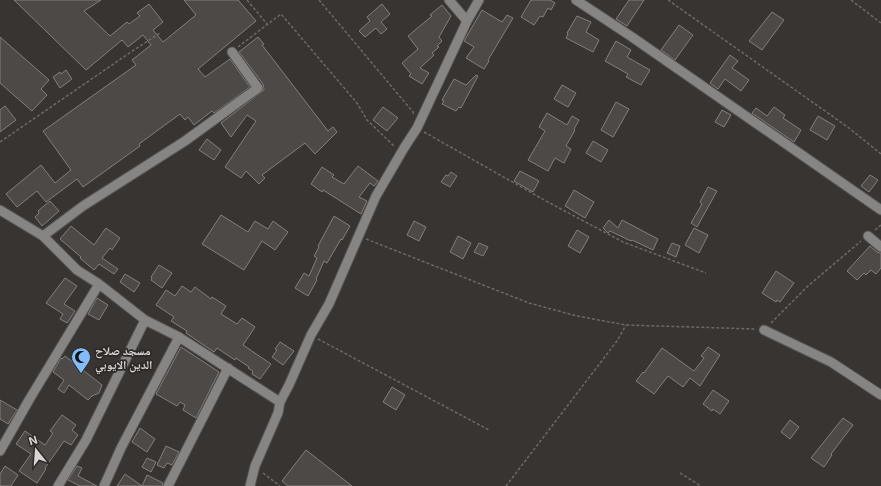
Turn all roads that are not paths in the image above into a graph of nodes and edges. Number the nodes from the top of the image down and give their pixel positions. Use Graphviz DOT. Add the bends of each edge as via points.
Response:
graph roads {
  1 [pos="450,0"];
  2 [pos="478,0"];
  3 [pos="576,0"];
  4 [pos="467,21"];
  5 [pos="232,52"];
  6 [pos="0,210"];
  7 [pos="881,210"];
  8 [pos="43,236"];
  9 [pos="868,236"];
  10 [pos="881,247"];
  11 [pos="99,284"];
  12 [pos="145,320"];
  13 [pos="764,330"];
  14 [pos="179,337"];
  15 [pos="228,368"];
  16 [pos="881,395"];
  17 [pos="280,402"];
  18 [pos="0,451"];
  19 [pos="58,486"];
  20 [pos="104,486"];
  21 [pos="168,486"];
  22 [pos="250,486"];
  1 -- 4 [label="street"];
  2 -- 4 [label="street"];
  3 -- 7 [label="street"];
  4 -- 17 [label="street" via="417,128 376,196 329,304 311,335"];
  5 -- 8 [label="street" via="258,88 185,141 83,206"];
  6 -- 8 [label="street"];
  8 -- 11 [label="street" via="77,270"];
  9 -- 10 [label="street"];
  11 -- 12 [label="street"];
  11 -- 18 [label="street"];
  12 -- 14 [label="street"];
  12 -- 19 [label="street" via="86,440"];
  13 -- 16 [label="street" via="831,362"];
  14 -- 15 [label="street"];
  14 -- 20 [label="street"];
  15 -- 17 [label="street"];
  15 -- 21 [label="street"];
  17 -- 22 [label="street" via="278,413 255,466"];
}
